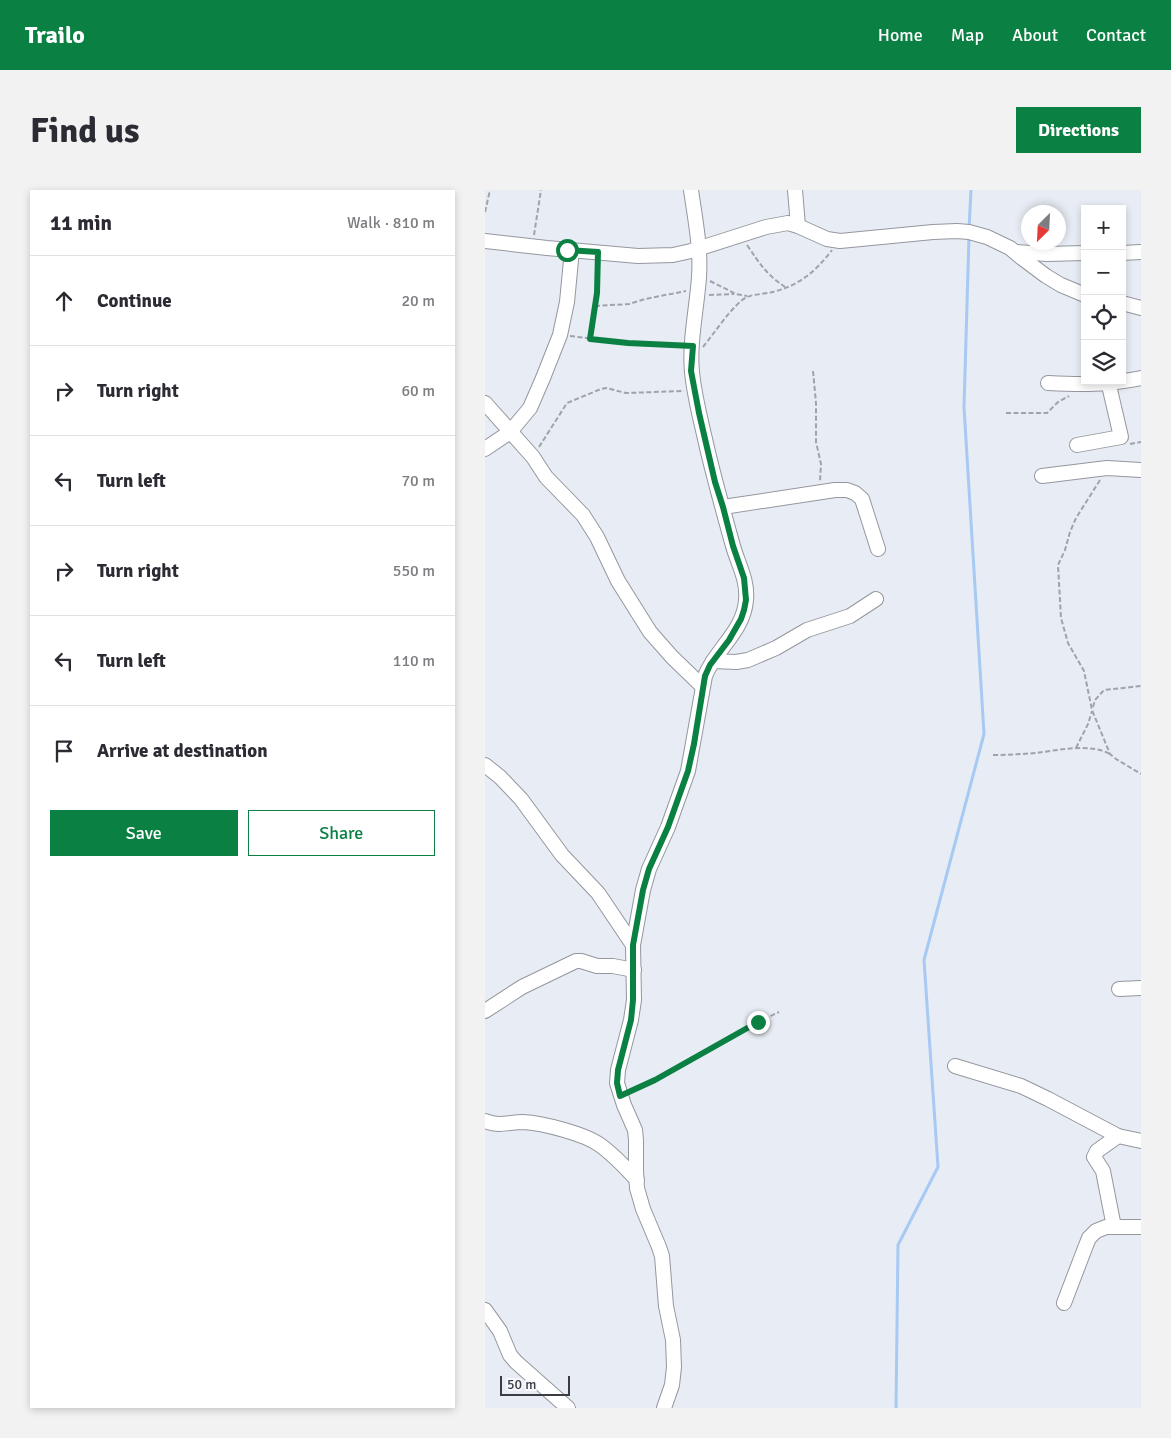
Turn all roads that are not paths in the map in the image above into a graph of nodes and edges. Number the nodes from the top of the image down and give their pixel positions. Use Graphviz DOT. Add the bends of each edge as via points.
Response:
graph roads {
  1 [pos="691,190"];
  2 [pos="795,190"];
  3 [pos="798,226"];
  4 [pos="485,241"];
  5 [pos="698,248"];
  6 [pos="572,250"];
  7 [pos="1015,252"];
  8 [pos="1141,252"];
  9 [pos="1126,253"];
  10 [pos="1081,254"];
  11 [pos="1081,293"];
  12 [pos="1126,304"];
  13 [pos="1141,308"];
  14 [pos="1141,378"];
  15 [pos="1126,380"];
  16 [pos="1048,383"];
  17 [pos="1081,385"];
  18 [pos="1108,385"];
  19 [pos="485,404"];
  20 [pos="510,432"];
  21 [pos="1077,445"];
  22 [pos="485,449"];
  23 [pos="1141,470"];
  24 [pos="1043,476"];
  25 [pos="723,507"];
  26 [pos="879,549"];
  27 [pos="876,599"];
  28 [pos="713,661"];
  29 [pos="702,686"];
  30 [pos="485,765"];
  31 [pos="633,945"];
  32 [pos="633,970"];
  33 [pos="1141,988"];
  34 [pos="1119,989"];
  35 [pos="485,1011"];
  36 [pos="955,1066"];
  37 [pos="485,1121"];
  38 [pos="1118,1136"];
  39 [pos="1141,1141"];
  40 [pos="637,1180"];
  41 [pos="1114,1227"];
  42 [pos="1141,1227"];
  43 [pos="1065,1303"];
  44 [pos="485,1310"];
  45 [pos="568,1408"];
  46 [pos="664,1408"];
  1 -- 5 [label="street"];
  2 -- 3 [label="street"];
  3 -- 5 [label="street" via="788,223 766,227"];
  3 -- 7 [label="street" via="840,241 969,232 1004,244"];
  4 -- 6 [label="street"];
  5 -- 6 [label="street" via="658,256"];
  5 -- 25 [label="street" via="691,371"];
  6 -- 20 [label="street" via="560,335 530,408"];
  7 -- 10 [label="street"];
  7 -- 11 [label="street" via="1046,276"];
  8 -- 9 [label="street"];
  12 -- 13 [label="street"];
  14 -- 15 [label="street"];
  16 -- 17 [label="street"];
  18 -- 21 [label="street" via="1121,437"];
  19 -- 20 [label="street"];
  20 -- 22 [label="street"];
  20 -- 29 [label="street" via="546,477 583,515 650,632"];
  23 -- 24 [label="street" via="1109,468"];
  25 -- 26 [label="street" via="847,490 862,499"];
  25 -- 28 [label="street" via="744,578 746,600 741,619"];
  27 -- 28 [label="street" via="849,616 807,630 748,660"];
  28 -- 29 [label="street"];
  29 -- 31 [label="street" via="688,771 649,869"];
  30 -- 31 [label="street" via="521,800 562,855 599,893"];
  31 -- 32 [label="street"];
  32 -- 35 [label="street" via="575,961 522,987"];
  32 -- 40 [label="street" via="631,1020 617,1083 635,1130"];
  33 -- 34 [label="street"];
  36 -- 38 [label="street" via="1021,1086"];
  37 -- 40 [label="street" via="498,1125 538,1124 582,1136 600,1145"];
  38 -- 39 [label="street"];
  38 -- 41 [label="street" via="1097,1151 1094,1157 1103,1171"];
  40 -- 46 [label="street" via="643,1209 662,1256 666,1306 673,1340 675,1367"];
  41 -- 42 [label="street"];
  41 -- 43 [label="street" via="1096,1231 1089,1238"];
  44 -- 45 [label="street" via="516,1362"];
}
